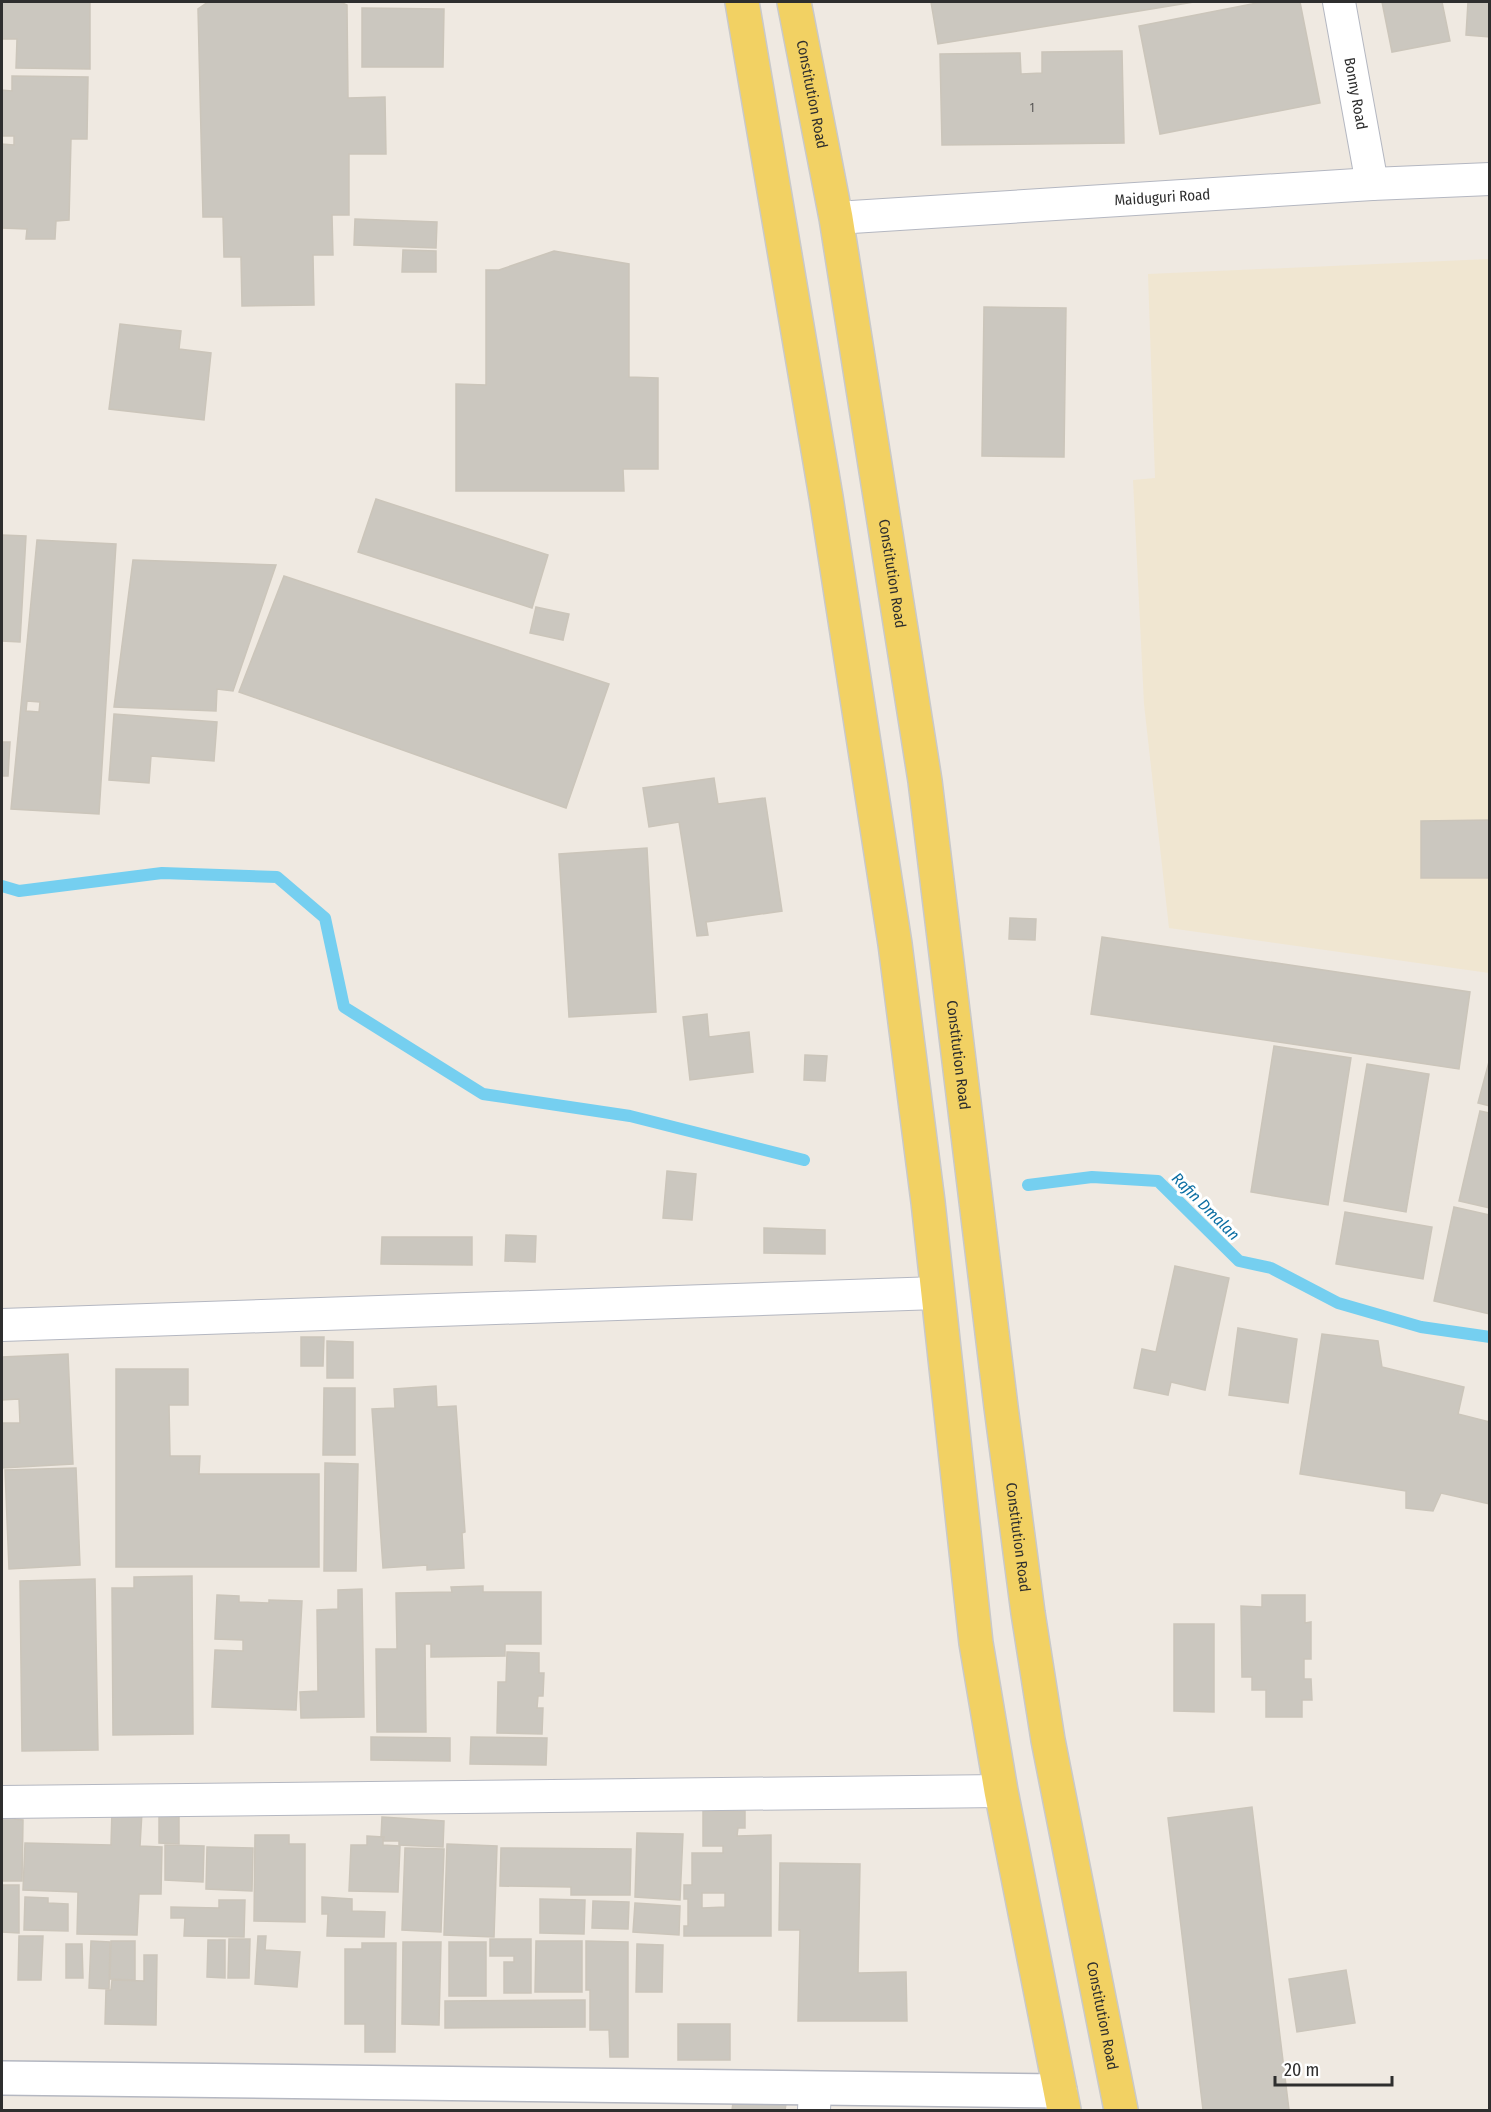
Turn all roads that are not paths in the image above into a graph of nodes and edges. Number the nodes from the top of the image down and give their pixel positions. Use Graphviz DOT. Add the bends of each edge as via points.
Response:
graph roads {
  1 [pos="742,2"];
  2 [pos="794,2"];
  3 [pos="1339,2"];
  4 [pos="1490,179"];
  5 [pos="1372,184"];
  6 [pos="836,218"];
  7 [pos="937,1293"];
  8 [pos="2,1325"];
  9 [pos="1001,1791"];
  10 [pos="2,1802"];
  11 [pos="2,2078"];
  12 [pos="815,2100"];
  13 [pos="1062,2101"];
  14 [pos="1121,2110"];
  1 -- 7 [label="main road" via="826,497 895,944"];
  2 -- 6 [label="main road, Constitution Road"];
  3 -- 5 [label="street, Bonny Road"];
  4 -- 5 [label="street, Maiduguri Road"];
  5 -- 6 [label="street, Maiduguri Road"];
  6 -- 14 [label="main road, Constitution Road" via="925,781 1035,1659"];
  7 -- 8 [label="street"];
  7 -- 9 [label="main road" via="976,1644"];
  9 -- 10 [label="street"];
  9 -- 13 [label="main road"];
  11 -- 12 [label="street"];
  12 -- 13 [label="street"];
}
